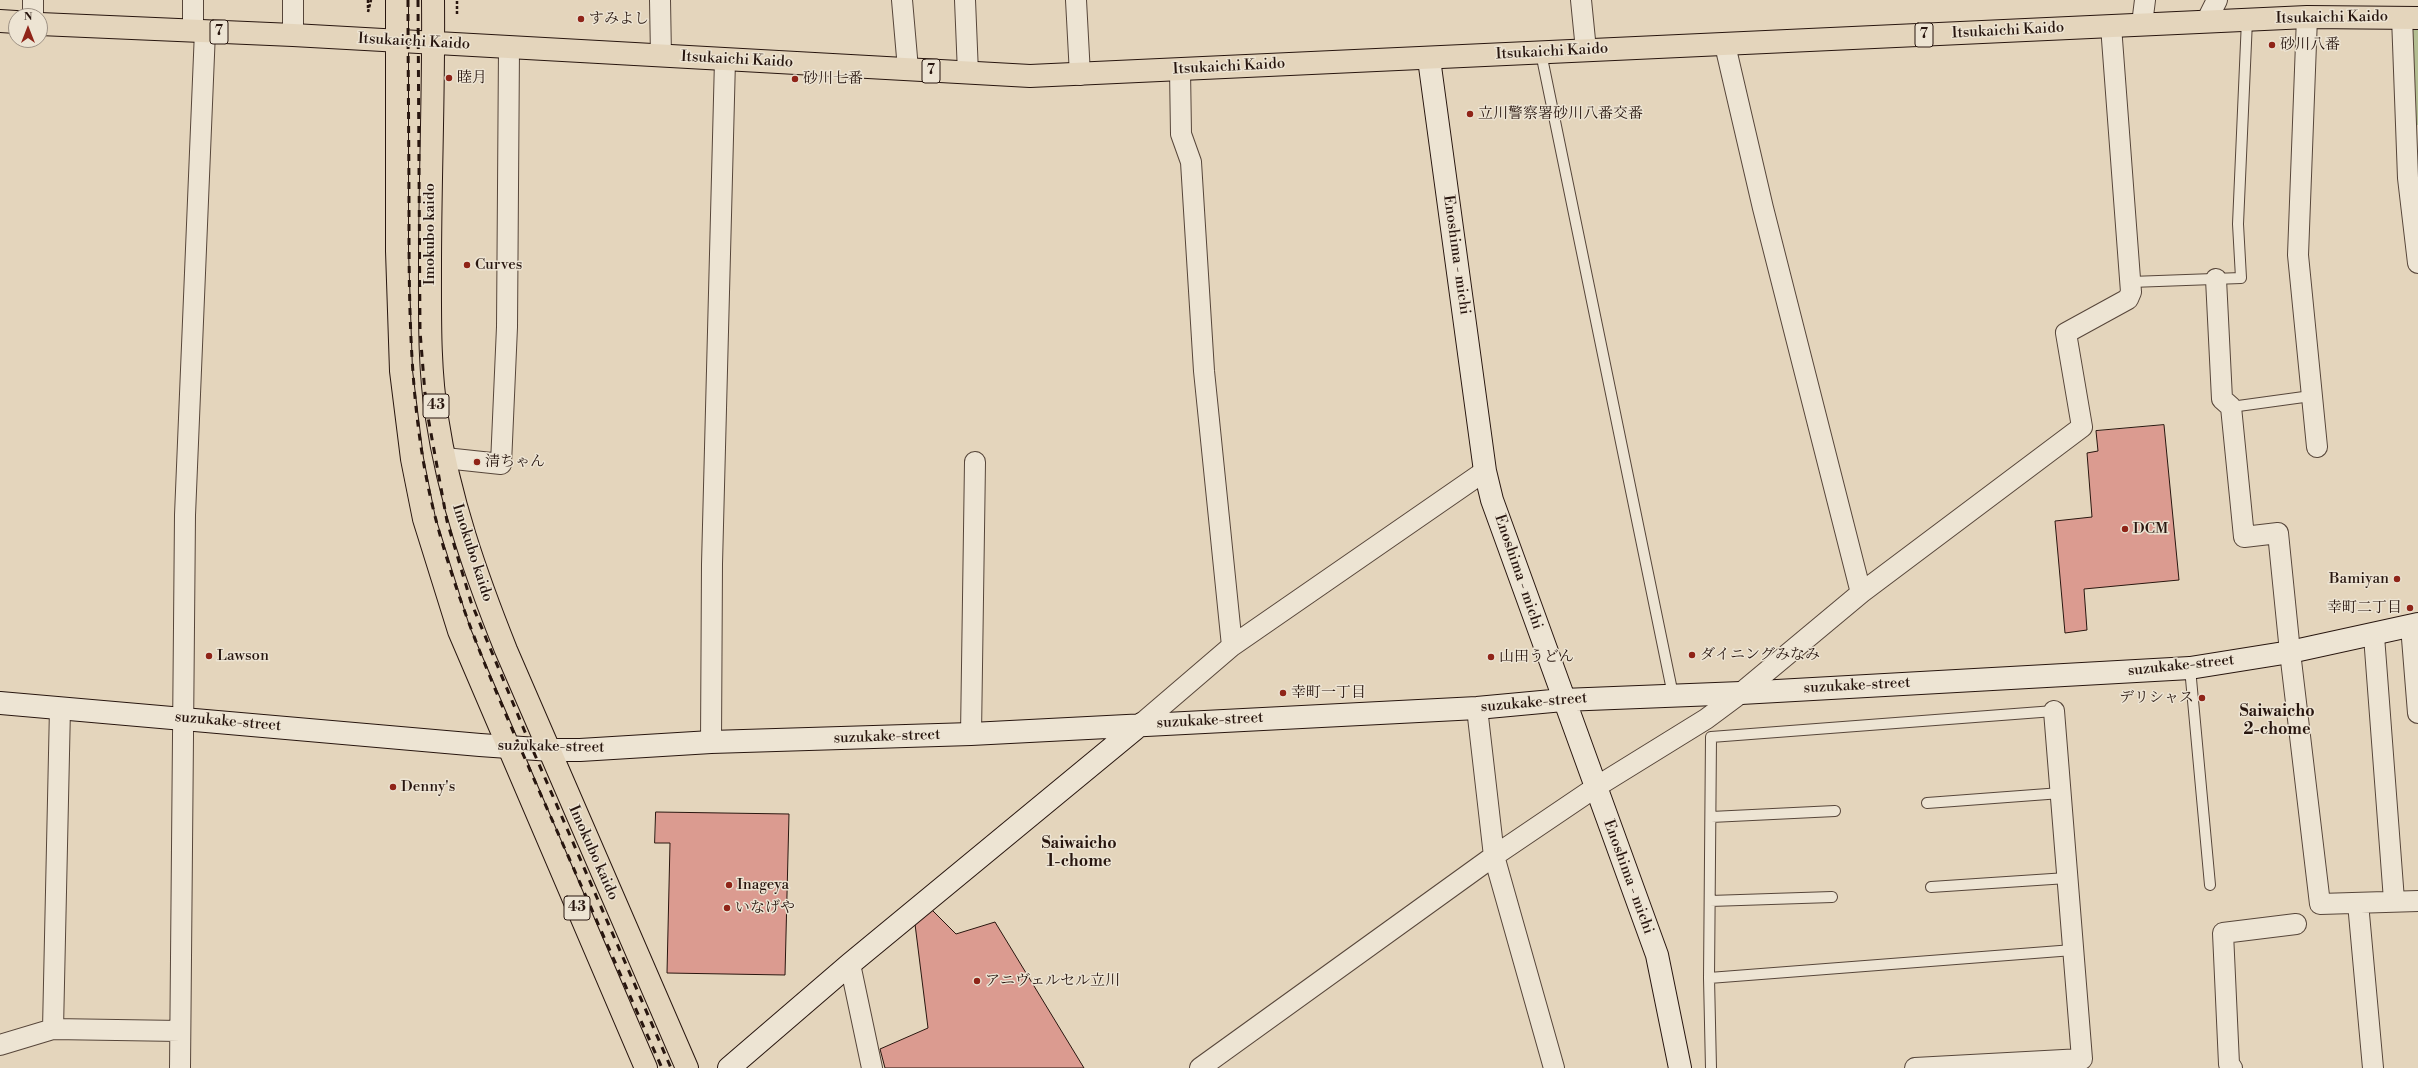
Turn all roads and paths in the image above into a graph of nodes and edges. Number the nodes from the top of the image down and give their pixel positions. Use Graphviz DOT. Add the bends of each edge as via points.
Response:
graph roads {
  1 [pos="193,0"];
  2 [pos="293,0"];
  3 [pos="368,0"];
  4 [pos="371,0"];
  5 [pos="398,0"];
  6 [pos="433,0"];
  7 [pos="457,0"];
  8 [pos="660,0"];
  9 [pos="902,0"];
  10 [pos="965,0"];
  11 [pos="1076,0"];
  12 [pos="1581,0"];
  13 [pos="2145,0"];
  14 [pos="2217,0"];
  15 [pos="457,14"];
  16 [pos="2410,17"];
  17 [pos="2307,18"];
  18 [pos="2247,20"];
  19 [pos="2206,22"];
  20 [pos="48,24"];
  21 [pos="2142,24"];
  22 [pos="2111,26"];
  23 [pos="199,31"];
  24 [pos="293,35"];
  25 [pos="398,41"];
  26 [pos="434,42"];
  27 [pos="1725,45"];
  28 [pos="509,48"];
  29 [pos="1586,50"];
  30 [pos="1541,53"];
  31 [pos="661,56"];
  32 [pos="1429,59"];
  33 [pos="725,60"];
  34 [pos="908,69"];
  35 [pos="1180,70"];
  36 [pos="968,73"];
  37 [pos="1080,75"];
  38 [pos="2418,263"];
  39 [pos="2216,280"];
  40 [pos="2131,282"];
  41 [pos="2311,396"];
  42 [pos="2231,407"];
  43 [pos="2317,448"];
  44 [pos="445,458"];
  45 [pos="975,462"];
  46 [pos="1485,470"];
  47 [pos="1861,593"];
  48 [pos="2415,625"];
  49 [pos="2374,636"];
  50 [pos="1232,646"];
  51 [pos="2290,652"];
  52 [pos="2190,668"];
  53 [pos="1741,692"];
  54 [pos="1673,695"];
  55 [pos="1563,700"];
  56 [pos="0,703"];
  57 [pos="60,708"];
  58 [pos="1477,708"];
  59 [pos="2054,711"];
  60 [pos="2418,713"];
  61 [pos="182,718"];
  62 [pos="1141,724"];
  63 [pos="971,734"];
  64 [pos="711,742"];
  65 [pos="509,746"];
  66 [pos="551,750"];
  67 [pos="1596,787"];
  68 [pos="2061,793"];
  69 [pos="1927,803"];
  70 [pos="1834,811"];
  71 [pos="1711,817"];
  72 [pos="1494,856"];
  73 [pos="2067,878"];
  74 [pos="2210,885"];
  75 [pos="1931,888"];
  76 [pos="1832,897"];
  77 [pos="1710,900"];
  78 [pos="2394,900"];
  79 [pos="2418,900"];
  80 [pos="2358,903"];
  81 [pos="2296,924"];
  82 [pos="2073,950"];
  83 [pos="850,964"];
  84 [pos="1709,978"];
  85 [pos="53,1029"];
  86 [pos="180,1031"];
  87 [pos="0,1045"];
  88 [pos="180,1068"];
  89 [pos="646,1068"];
  90 [pos="687,1068"];
  91 [pos="729,1068"];
  92 [pos="872,1068"];
  93 [pos="1200,1068"];
  94 [pos="1554,1068"];
  95 [pos="1680,1068"];
  96 [pos="1711,1068"];
  97 [pos="1915,1068"];
  98 [pos="2232,1068"];
  99 [pos="2372,1068"];
  1 -- 23 [label="street"];
  2 -- 24 [label="street"];
  3 -- 4 [label="path" via="368,12"];
  5 -- 25 [label="main road, 43"];
  6 -- 26 [label="main road, Imokubo kaido / 43"];
  7 -- 15 [label="path"];
  8 -- 31 [label="street"];
  9 -- 34 [label="street"];
  10 -- 36 [label="street"];
  11 -- 37 [label="street"];
  12 -- 29 [label="street"];
  13 -- 21 [label="street"];
  14 -- 19 [label="street"];
  16 -- 17 [label="main road, Itsukaichi Kaido / 7"];
  16 -- 38 [label="street" via="2408,178"];
  17 -- 18 [label="main road, Itsukaichi Kaido / 7"];
  17 -- 41 [label="street" via="2298,255"];
  18 -- 19 [label="main road, Itsukaichi Kaido / 7"];
  18 -- 39 [label="lane" via="2238,224 2241,278"];
  19 -- 21 [label="main road, Itsukaichi Kaido / 7"];
  20 -- 23 [label="main road, Itsukaichi Kaido / 7"];
  21 -- 22 [label="main road, Itsukaichi Kaido / 7"];
  22 -- 27 [label="main road, Itsukaichi Kaido / 7"];
  22 -- 40 [label="street"];
  23 -- 24 [label="main road, Itsukaichi Kaido / 7"];
  23 -- 61 [label="street" via="185,515"];
  24 -- 25 [label="main road, Itsukaichi Kaido / 7"];
  25 -- 26 [label="main road, Itsukaichi Kaido / 7"];
  25 -- 65 [label="main road, 43" via="396,251 402,371 412,459 424,519 459,631"];
  26 -- 28 [label="main road, Itsukaichi Kaido / 7"];
  26 -- 44 [label="main road, Imokubo kaido / 43" via="430,146 430,329 433,385"];
  27 -- 29 [label="main road, Itsukaichi Kaido / 7"];
  27 -- 47 [label="street" via="1763,208"];
  28 -- 31 [label="main road, Itsukaichi Kaido / 7"];
  28 -- 44 [label="street" via="507,327 501,464"];
  29 -- 30 [label="main road, Itsukaichi Kaido / 7"];
  30 -- 32 [label="main road, Itsukaichi Kaido / 7"];
  30 -- 54 [label="lane"];
  31 -- 33 [label="main road, Itsukaichi Kaido / 7"];
  32 -- 35 [label="main road, Itsukaichi Kaido / 7"];
  32 -- 46 [label="street, Enoshima - michi"];
  33 -- 34 [label="main road, Itsukaichi Kaido / 7"];
  33 -- 64 [label="street" via="712,564"];
  34 -- 36 [label="main road, Itsukaichi Kaido / 7"];
  35 -- 37 [label="main road, Itsukaichi Kaido / 7"];
  35 -- 50 [label="street" via="1181,134 1191,162 1204,371"];
  36 -- 37 [label="main road, Itsukaichi Kaido / 7"];
  39 -- 40 [label="lane"];
  39 -- 42 [label="street" via="2222,399"];
  40 -- 47 [label="street" via="2128,299 2066,334 2082,427"];
  41 -- 42 [label="lane"];
  41 -- 43 [label="street"];
  42 -- 51 [label="street" via="2244,537 2278,533"];
  44 -- 66 [label="main road, Imokubo kaido / 43" via="466,542 483,593"];
  45 -- 63 [label="street"];
  46 -- 50 [label="street"];
  46 -- 55 [label="street, Enoshima - michi" via="1492,500"];
  47 -- 53 [label="street"];
  48 -- 49 [label="street, suzukake-street"];
  48 -- 60 [label="street"];
  49 -- 51 [label="street, suzukake-street"];
  49 -- 78 [label="street"];
  50 -- 62 [label="street"];
  51 -- 52 [label="street, suzukake-street"];
  51 -- 80 [label="street" via="2320,904"];
  52 -- 53 [label="street, suzukake-street"];
  52 -- 74 [label="lane"];
  53 -- 54 [label="street, suzukake-street"];
  53 -- 67 [label="street" via="1706,719"];
  54 -- 55 [label="street, suzukake-street"];
  55 -- 58 [label="street, suzukake-street"];
  55 -- 67 [label="street, Enoshima - michi"];
  56 -- 57 [label="street, suzukake-street"];
  57 -- 61 [label="street, suzukake-street"];
  57 -- 85 [label="street"];
  58 -- 62 [label="street, suzukake-street"];
  58 -- 72 [label="street"];
  59 -- 68 [label="street"];
  59 -- 71 [label="lane" via="1711,737"];
  61 -- 65 [label="street, suzukake-street"];
  61 -- 86 [label="street"];
  62 -- 63 [label="street, suzukake-street"];
  62 -- 83 [label="street"];
  63 -- 64 [label="street, suzukake-street"];
  64 -- 66 [label="street, suzukake-street"];
  65 -- 66 [label="street, suzukake-street"];
  65 -- 89 [label="main road, 43"];
  66 -- 90 [label="main road, Imokubo kaido / 43" via="571,804"];
  67 -- 72 [label="street"];
  67 -- 95 [label="street, Enoshima - michi" via="1657,955"];
  68 -- 69 [label="lane"];
  68 -- 73 [label="street"];
  70 -- 71 [label="lane"];
  71 -- 77 [label="lane"];
  72 -- 93 [label="street"];
  72 -- 94 [label="street"];
  73 -- 75 [label="lane"];
  73 -- 82 [label="street"];
  76 -- 77 [label="lane"];
  77 -- 84 [label="lane"];
  78 -- 79 [label="street"];
  78 -- 80 [label="street"];
  80 -- 99 [label="street"];
  81 -- 98 [label="street" via="2223,933"];
  82 -- 84 [label="lane"];
  82 -- 97 [label="street" via="2082,1059"];
  83 -- 91 [label="street"];
  83 -- 92 [label="street"];
  84 -- 96 [label="lane"];
  85 -- 86 [label="street"];
  85 -- 87 [label="street"];
  86 -- 88 [label="street"];
}
